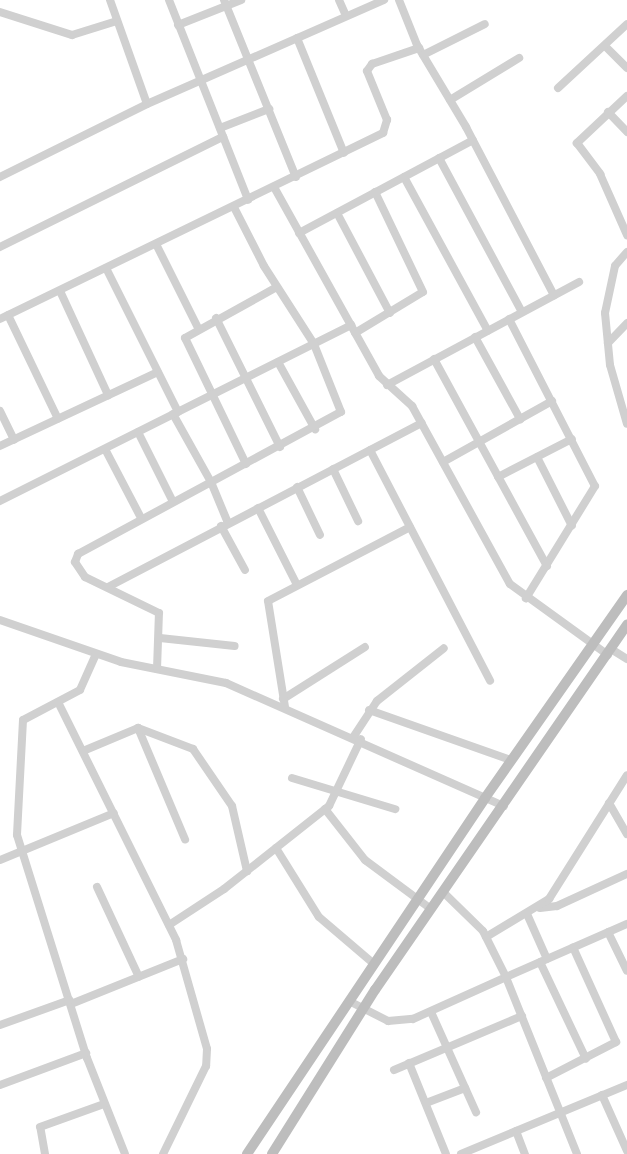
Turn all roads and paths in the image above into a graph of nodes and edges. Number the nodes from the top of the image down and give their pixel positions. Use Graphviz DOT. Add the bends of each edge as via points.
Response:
graph roads {
  1 [pos="110,0"];
  2 [pos="169,0"];
  3 [pos="241,0"];
  4 [pos="339,0"];
  5 [pos="384,0"];
  6 [pos="399,0"];
  7 [pos="225,3"];
  8 [pos="0,12"];
  9 [pos="346,16"];
  10 [pos="117,21"];
  11 [pos="484,24"];
  12 [pos="627,24"];
  13 [pos="178,25"];
  14 [pos="297,38"];
  15 [pos="605,46"];
  16 [pos="421,52"];
  17 [pos="519,58"];
  18 [pos="249,59"];
  19 [pos="627,68"];
  20 [pos="201,80"];
  21 [pos="558,88"];
  22 [pos="627,96"];
  23 [pos="450,100"];
  24 [pos="147,104"];
  25 [pos="269,109"];
  26 [pos="608,112"];
  27 [pos="220,128"];
  28 [pos="627,132"];
  29 [pos="224,137"];
  30 [pos="473,140"];
  31 [pos="344,153"];
  32 [pos="439,158"];
  33 [pos="0,177"];
  34 [pos="296,177"];
  35 [pos="404,177"];
  36 [pos="274,187"];
  37 [pos="375,192"];
  38 [pos="248,200"];
  39 [pos="234,207"];
  40 [pos="337,213"];
  41 [pos="299,232"];
  42 [pos="627,235"];
  43 [pos="156,244"];
  44 [pos="0,247"];
  45 [pos="627,252"];
  46 [pos="106,268"];
  47 [pos="579,282"];
  48 [pos="277,287"];
  49 [pos="60,291"];
  50 [pos="554,295"];
  51 [pos="522,312"];
  52 [pos="390,313"];
  53 [pos="9,315"];
  54 [pos="216,318"];
  55 [pos="0,319"];
  56 [pos="509,319"];
  57 [pos="627,323"];
  58 [pos="198,328"];
  59 [pos="353,329"];
  60 [pos="488,331"];
  61 [pos="476,337"];
  62 [pos="608,343"];
  63 [pos="314,344"];
  64 [pos="434,359"];
  65 [pos="278,362"];
  66 [pos="158,372"];
  67 [pos="246,378"];
  68 [pos="387,385"];
  69 [pos="108,395"];
  70 [pos="212,395"];
  71 [pos="552,401"];
  72 [pos="0,411"];
  73 [pos="175,413"];
  74 [pos="58,419"];
  75 [pos="520,419"];
  76 [pos="422,423"];
  77 [pos="627,424"];
  78 [pos="315,429"];
  79 [pos="138,432"];
  80 [pos="572,439"];
  81 [pos="14,440"];
  82 [pos="479,442"];
  83 [pos="0,446"];
  84 [pos="280,447"];
  85 [pos="105,449"];
  86 [pos="370,450"];
  87 [pos="537,457"];
  88 [pos="443,462"];
  89 [pos="246,464"];
  90 [pos="333,469"];
  91 [pos="498,477"];
  92 [pos="211,482"];
  93 [pos="297,487"];
  94 [pos="0,501"];
  95 [pos="173,502"];
  96 [pos="258,508"];
  97 [pos="141,518"];
  98 [pos="358,521"];
  99 [pos="224,525"];
  100 [pos="572,526"];
  101 [pos="410,527"];
  102 [pos="320,535"];
  103 [pos="547,566"];
  104 [pos="245,570"];
  105 [pos="297,585"];
  106 [pos="108,588"];
  107 [pos="627,595"];
  108 [pos="526,598"];
  109 [pos="0,620"];
  110 [pos="627,625"];
  111 [pos="160,638"];
  112 [pos="235,646"];
  113 [pos="365,646"];
  114 [pos="591,646"];
  115 [pos="444,648"];
  116 [pos="609,652"];
  117 [pos="96,654"];
  118 [pos="627,660"];
  119 [pos="157,669"];
  120 [pos="490,681"];
  121 [pos="58,702"];
  122 [pos="284,703"];
  123 [pos="369,710"];
  124 [pos="138,728"];
  125 [pos="357,738"];
  126 [pos="82,751"];
  127 [pos="511,760"];
  128 [pos="627,775"];
  129 [pos="292,778"];
  130 [pos="339,791"];
  131 [pos="484,798"];
  132 [pos="609,803"];
  133 [pos="504,806"];
  134 [pos="325,809"];
  135 [pos="395,809"];
  136 [pos="114,813"];
  137 [pos="627,834"];
  138 [pos="185,839"];
  139 [pos="276,848"];
  140 [pos="21,852"];
  141 [pos="0,861"];
  142 [pos="247,871"];
  143 [pos="627,874"];
  144 [pos="97,887"];
  145 [pos="443,892"];
  146 [pos="416,900"];
  147 [pos="539,908"];
  148 [pos="431,909"];
  149 [pos="527,914"];
  150 [pos="627,924"];
  151 [pos="169,925"];
  152 [pos="608,932"];
  153 [pos="486,937"];
  154 [pos="573,948"];
  155 [pos="183,959"];
  156 [pos="544,960"];
  157 [pos="374,964"];
  158 [pos="627,971"];
  159 [pos="139,977"];
  160 [pos="506,977"];
  161 [pos="349,1001"];
  162 [pos="71,1002"];
  163 [pos="363,1008"];
  164 [pos="431,1012"];
  165 [pos="522,1016"];
  166 [pos="0,1025"];
  167 [pos="446,1048"];
  168 [pos="86,1053"];
  169 [pos="586,1059"];
  170 [pos="409,1063"];
  171 [pos="394,1070"];
  172 [pos="546,1078"];
  173 [pos="0,1085"];
  174 [pos="627,1085"];
  175 [pos="465,1088"];
  176 [pos="602,1095"];
  177 [pos="426,1103"];
  178 [pos="104,1104"];
  179 [pos="476,1112"];
  180 [pos="560,1113"];
  181 [pos="516,1131"];
  182 [pos="627,1151"];
  183 [pos="45,1154"];
  184 [pos="125,1154"];
  185 [pos="164,1154"];
  186 [pos="247,1154"];
  187 [pos="272,1154"];
  188 [pos="446,1154"];
  189 [pos="461,1154"];
  190 [pos="525,1154"];
  191 [pos="577,1154"];
  1 -- 10 [label="street"];
  2 -- 13 [label="street"];
  3 -- 7 [label="street"];
  4 -- 9 [label="street"];
  5 -- 9 [label="street"];
  6 -- 16 [label="street"];
  7 -- 13 [label="street"];
  7 -- 18 [label="street"];
  8 -- 10 [label="street" via="72,34"];
  9 -- 14 [label="street"];
  10 -- 24 [label="street"];
  11 -- 16 [label="street"];
  12 -- 15 [label="street"];
  13 -- 20 [label="street"];
  14 -- 18 [label="street"];
  14 -- 31 [label="street"];
  15 -- 19 [label="street"];
  15 -- 21 [label="street"];
  16 -- 23 [label="street"];
  16 -- 31 [label="street" via="369,67 367,74 387,120 387,130"];
  17 -- 23 [label="street"];
  18 -- 20 [label="street"];
  18 -- 25 [label="street"];
  20 -- 24 [label="street"];
  20 -- 27 [label="street"];
  22 -- 26 [label="street"];
  23 -- 30 [label="street"];
  24 -- 33 [label="street"];
  25 -- 27 [label="street"];
  25 -- 34 [label="street"];
  26 -- 28 [label="street"];
  26 -- 42 [label="street" via="577,143 600,174"];
  27 -- 29 [label="street"];
  29 -- 38 [label="street"];
  29 -- 44 [label="street"];
  30 -- 32 [label="street"];
  30 -- 50 [label="street"];
  31 -- 34 [label="street"];
  32 -- 35 [label="street"];
  32 -- 51 [label="street"];
  34 -- 36 [label="street"];
  35 -- 37 [label="street"];
  35 -- 60 [label="street"];
  36 -- 38 [label="street"];
  36 -- 41 [label="street"];
  37 -- 40 [label="street"];
  37 -- 52 [label="street" via="422,288 420,296"];
  38 -- 39 [label="street"];
  39 -- 43 [label="street"];
  39 -- 48 [label="street"];
  40 -- 41 [label="street"];
  40 -- 52 [label="street"];
  41 -- 59 [label="street"];
  43 -- 46 [label="street"];
  43 -- 58 [label="street"];
  45 -- 62 [label="street" via="615,266 605,307"];
  46 -- 49 [label="street"];
  46 -- 66 [label="street"];
  47 -- 50 [label="street"];
  48 -- 54 [label="street"];
  48 -- 63 [label="street"];
  49 -- 53 [label="street"];
  49 -- 69 [label="street"];
  50 -- 51 [label="street"];
  51 -- 56 [label="street"];
  52 -- 59 [label="street"];
  53 -- 55 [label="street"];
  53 -- 74 [label="street"];
  54 -- 58 [label="street"];
  54 -- 67 [label="street"];
  56 -- 60 [label="street"];
  56 -- 71 [label="street"];
  57 -- 62 [label="street"];
  58 -- 70 [label="street" via="188,334 185,342"];
  59 -- 63 [label="street"];
  59 -- 68 [label="street"];
  60 -- 61 [label="street"];
  61 -- 64 [label="street"];
  61 -- 75 [label="street"];
  62 -- 77 [label="street"];
  63 -- 65 [label="street"];
  63 -- 78 [label="street" via="341,408 337,417"];
  64 -- 68 [label="street"];
  64 -- 82 [label="street"];
  65 -- 67 [label="street"];
  65 -- 78 [label="street"];
  66 -- 69 [label="street"];
  66 -- 73 [label="street"];
  67 -- 70 [label="street"];
  67 -- 84 [label="street"];
  68 -- 76 [label="street" via="409,402"];
  69 -- 74 [label="street"];
  70 -- 73 [label="street"];
  70 -- 89 [label="street"];
  71 -- 75 [label="street"];
  71 -- 80 [label="street"];
  72 -- 81 [label="street"];
  73 -- 79 [label="street"];
  73 -- 92 [label="street"];
  74 -- 81 [label="street"];
  75 -- 82 [label="street"];
  76 -- 86 [label="street"];
  76 -- 88 [label="street"];
  78 -- 84 [label="street"];
  79 -- 85 [label="street"];
  79 -- 95 [label="street"];
  80 -- 87 [label="street"];
  80 -- 100 [label="street" via="595,486"];
  81 -- 83 [label="street"];
  82 -- 88 [label="street"];
  82 -- 91 [label="street"];
  84 -- 89 [label="street"];
  85 -- 94 [label="street"];
  85 -- 97 [label="street"];
  86 -- 90 [label="street"];
  86 -- 101 [label="street"];
  87 -- 91 [label="street"];
  87 -- 100 [label="street"];
  88 -- 108 [label="street" via="510,584"];
  89 -- 92 [label="street"];
  90 -- 93 [label="street"];
  90 -- 98 [label="street"];
  91 -- 103 [label="street"];
  92 -- 95 [label="street"];
  92 -- 99 [label="street"];
  93 -- 96 [label="street"];
  93 -- 102 [label="street"];
  95 -- 97 [label="street"];
  96 -- 99 [label="street"];
  96 -- 105 [label="street"];
  97 -- 106 [label="street" via="78,554 75,562 80,572"];
  99 -- 104 [label="street"];
  99 -- 106 [label="street"];
  100 -- 103 [label="street"];
  101 -- 105 [label="street"];
  101 -- 120 [label="street"];
  103 -- 108 [label="street"];
  105 -- 122 [label="street" via="273,597 267,607"];
  106 -- 111 [label="street" via="156,610 161,622"];
  107 -- 114 [label="street"];
  108 -- 114 [label="street"];
  109 -- 117 [label="street"];
  110 -- 116 [label="street"];
  111 -- 112 [label="street"];
  111 -- 119 [label="street"];
  113 -- 122 [label="street"];
  114 -- 116 [label="street"];
  114 -- 127 [label="street"];
  115 -- 123 [label="street"];
  116 -- 118 [label="street"];
  116 -- 133 [label="street"];
  117 -- 119 [label="street"];
  117 -- 121 [label="street" via="80,690"];
  119 -- 122 [label="street" via="226,683"];
  121 -- 126 [label="street"];
  121 -- 140 [label="street" via="27,717 21,726 17,835"];
  122 -- 125 [label="street"];
  123 -- 125 [label="street"];
  123 -- 127 [label="street"];
  124 -- 126 [label="street"];
  124 -- 138 [label="street"];
  124 -- 142 [label="street" via="188,745 198,753 232,806"];
  125 -- 130 [label="street"];
  125 -- 131 [label="street"];
  126 -- 136 [label="street"];
  127 -- 131 [label="street"];
  128 -- 132 [label="street"];
  129 -- 130 [label="street"];
  130 -- 134 [label="street"];
  130 -- 135 [label="street"];
  131 -- 133 [label="street"];
  131 -- 146 [label="street"];
  132 -- 137 [label="street"];
  132 -- 147 [label="street" via="549,899"];
  133 -- 145 [label="street"];
  134 -- 139 [label="street"];
  134 -- 146 [label="street" via="365,860"];
  136 -- 140 [label="street"];
  136 -- 151 [label="street"];
  139 -- 142 [label="street"];
  139 -- 157 [label="street" via="319,917"];
  140 -- 141 [label="street"];
  140 -- 162 [label="street" via="36,884"];
  142 -- 151 [label="street"];
  143 -- 147 [label="street" via="557,906"];
  144 -- 159 [label="street"];
  145 -- 148 [label="street"];
  145 -- 153 [label="street"];
  146 -- 148 [label="street"];
  146 -- 157 [label="street"];
  147 -- 149 [label="street"];
  148 -- 163 [label="street"];
  149 -- 153 [label="street"];
  149 -- 156 [label="street"];
  150 -- 152 [label="street"];
  151 -- 155 [label="street"];
  152 -- 154 [label="street"];
  152 -- 158 [label="street"];
  153 -- 160 [label="street"];
  154 -- 156 [label="street"];
  154 -- 169 [label="street" via="616,1037 613,1045"];
  155 -- 159 [label="street"];
  155 -- 185 [label="street" via="208,1058"];
  156 -- 160 [label="street"];
  156 -- 169 [label="street"];
  157 -- 161 [label="street"];
  159 -- 162 [label="street"];
  160 -- 164 [label="street"];
  160 -- 165 [label="street"];
  161 -- 163 [label="street"];
  161 -- 186 [label="street"];
  162 -- 166 [label="street"];
  162 -- 168 [label="street"];
  163 -- 164 [label="street" via="395,1022"];
  163 -- 187 [label="street"];
  164 -- 167 [label="street"];
  165 -- 167 [label="street"];
  165 -- 172 [label="street"];
  167 -- 170 [label="street"];
  167 -- 175 [label="street"];
  168 -- 173 [label="street"];
  168 -- 178 [label="street"];
  169 -- 172 [label="street"];
  170 -- 171 [label="street"];
  170 -- 177 [label="street"];
  172 -- 180 [label="street"];
  174 -- 176 [label="street"];
  175 -- 177 [label="street"];
  175 -- 179 [label="street"];
  176 -- 180 [label="street"];
  176 -- 182 [label="street"];
  177 -- 188 [label="street"];
  178 -- 183 [label="street" via="40,1127"];
  178 -- 184 [label="street"];
  180 -- 181 [label="street"];
  180 -- 191 [label="street"];
  181 -- 189 [label="street"];
  181 -- 190 [label="street"];
}
